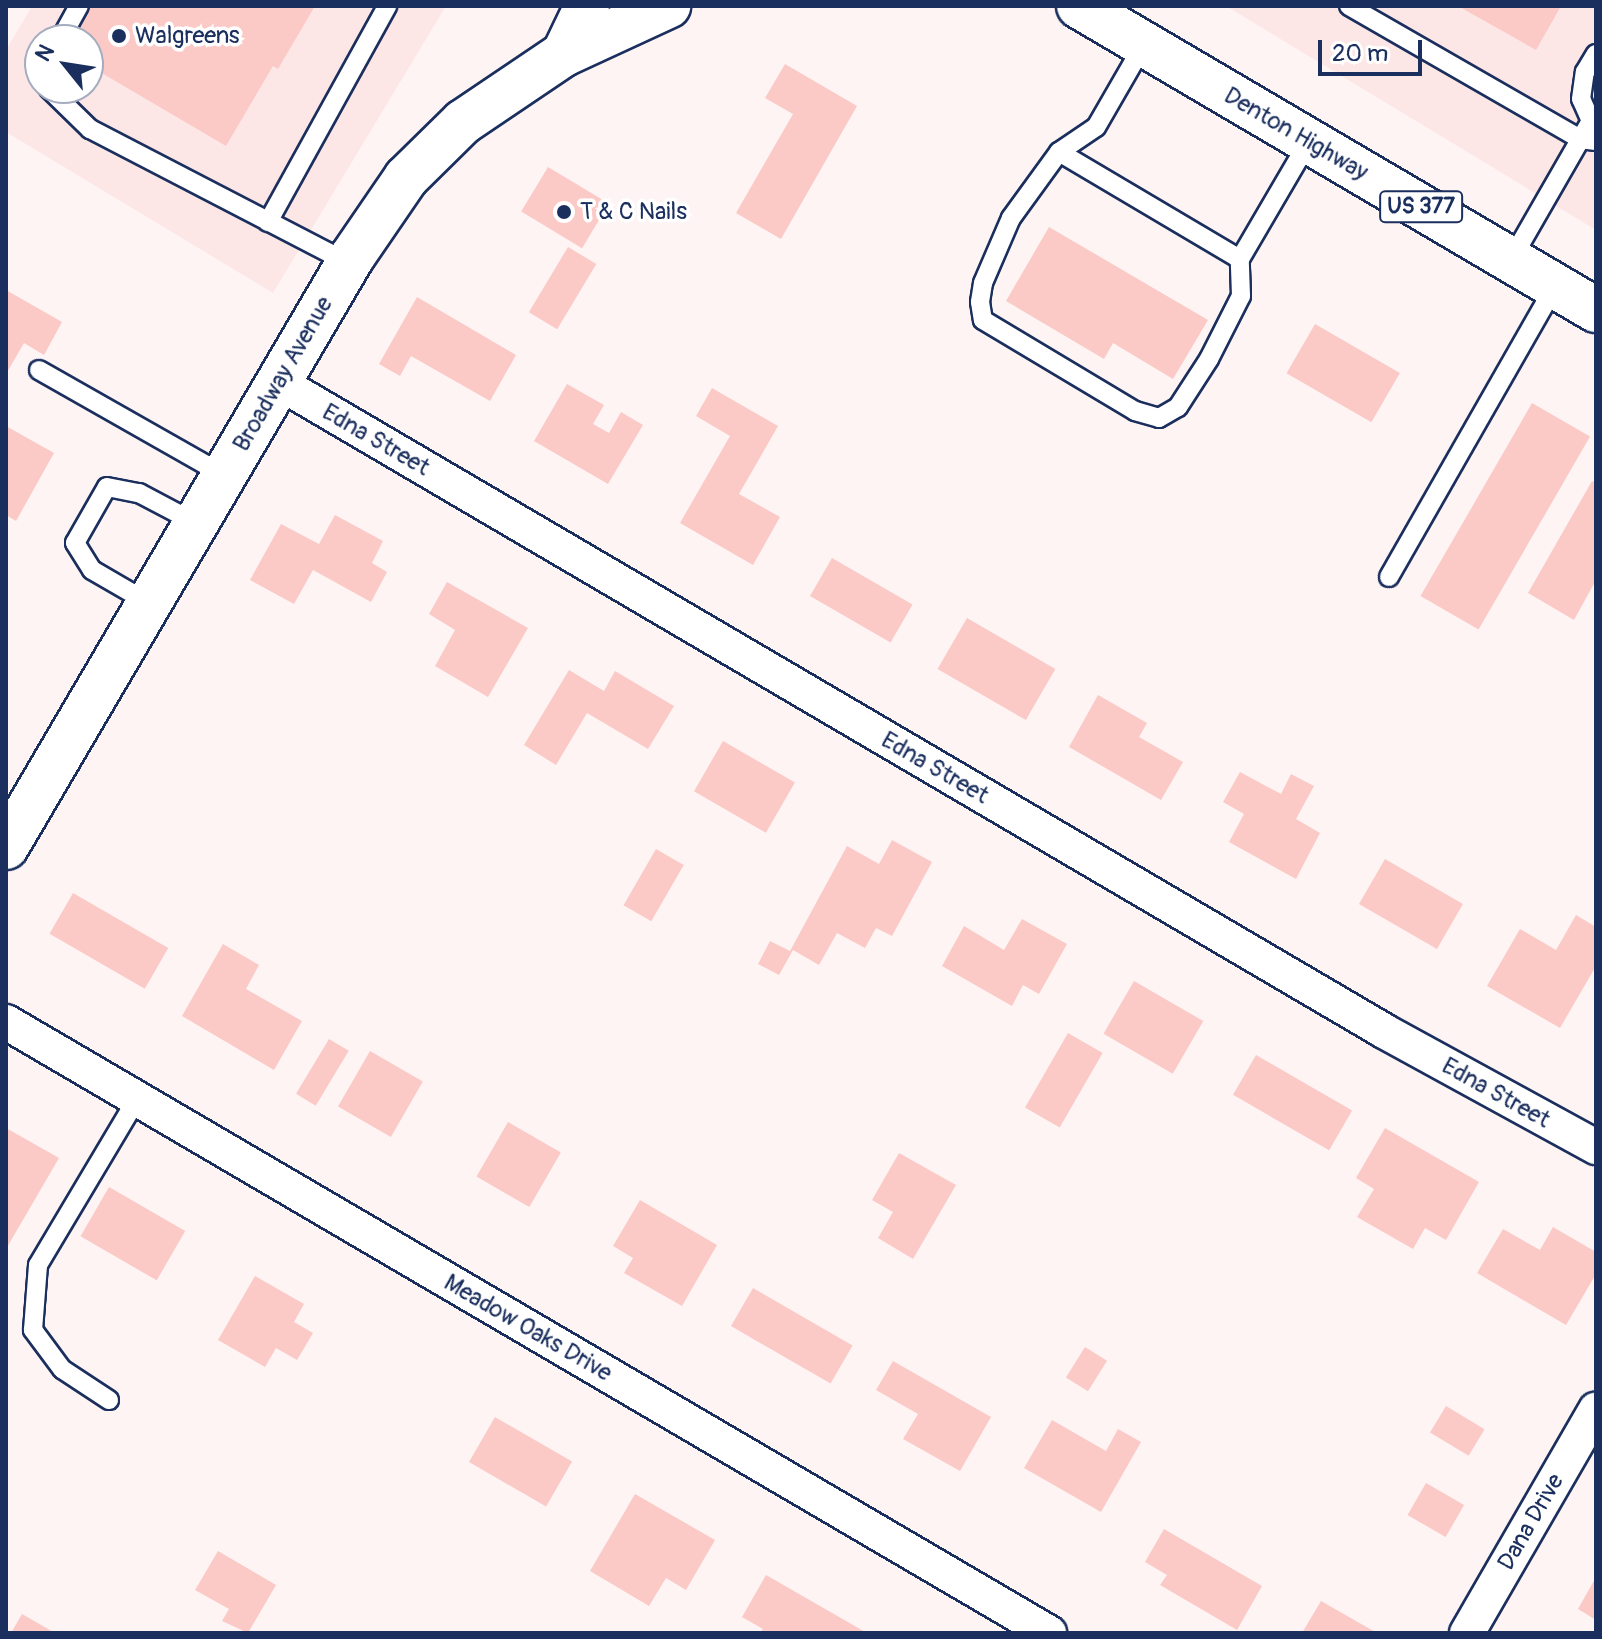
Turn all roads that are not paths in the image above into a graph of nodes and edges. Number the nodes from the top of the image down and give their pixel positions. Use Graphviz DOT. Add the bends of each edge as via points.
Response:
graph roads {
  1 [pos="79,6"];
  2 [pos="387,6"];
  3 [pos="587,6"];
  4 [pos="668,6"];
  5 [pos="1079,6"];
  6 [pos="1349,6"];
  7 [pos="69,24"];
  8 [pos="1144,44"];
  9 [pos="564,54"];
  10 [pos="1596,54"];
  11 [pos="64,104"];
  12 [pos="1588,140"];
  13 [pos="1309,141"];
  14 [pos="1059,152"];
  15 [pos="268,222"];
  16 [pos="1240,259"];
  17 [pos="1511,260"];
  18 [pos="348,263"];
  19 [pos="1555,286"];
  20 [pos="1596,310"];
  21 [pos="39,370"];
  22 [pos="278,382"];
  23 [pos="224,475"];
  24 [pos="196,523"];
  25 [pos="1389,577"];
  26 [pos="149,603"];
  27 [pos="6,847"];
  28 [pos="6,1024"];
  29 [pos="137,1099"];
  30 [pos="1596,1147"];
  31 [pos="109,1400"];
  32 [pos="1596,1410"];
  33 [pos="1049,1633"];
  34 [pos="1467,1633"];
  1 -- 7 [label="lane"];
  2 -- 15 [label="lane"];
  3 -- 9 [label="main road"];
  4 -- 9 [label="main road, Broadway Avenue"];
  5 -- 8 [label="main road, Denton Highway / US 377"];
  6 -- 12 [label="lane"];
  8 -- 13 [label="main road, Denton Highway / US 377"];
  8 -- 14 [label="lane" via="1096,127"];
  9 -- 18 [label="main road, Broadway Avenue" via="447,137 406,178"];
  10 -- 12 [label="lane" via="1585,72 1581,99 1591,121"];
  11 -- 15 [label="lane" via="90,129"];
  12 -- 17 [label="lane"];
  13 -- 16 [label="lane"];
  13 -- 17 [label="main road, Denton Highway / US 377"];
  14 -- 16 [label="lane"];
  14 -- 16 [label="lane" via="1011,218 983,283 983,320 1135,411 1159,418 1178,407 1241,296"];
  15 -- 18 [label="lane"];
  17 -- 19 [label="main road, Denton Highway / US 377"];
  18 -- 22 [label="main road, Broadway Avenue"];
  19 -- 20 [label="main road, Denton Highway / US 377"];
  19 -- 25 [label="lane"];
  21 -- 23 [label="lane"];
  22 -- 23 [label="main road, Broadway Avenue"];
  22 -- 30 [label="street, Edna Street" via="1370,1023"];
  23 -- 24 [label="main road, Broadway Avenue"];
  24 -- 26 [label="main road, Broadway Avenue"];
  24 -- 26 [label="lane" via="139,493 107,487 75,543 92,570"];
  26 -- 27 [label="main road, Broadway Avenue"];
  28 -- 29 [label="street, Meadow Oaks Drive"];
  29 -- 31 [label="lane" via="38,1265 33,1330 62,1369"];
  29 -- 33 [label="street, Meadow Oaks Drive"];
  32 -- 34 [label="street, Dana Drive"];
}
